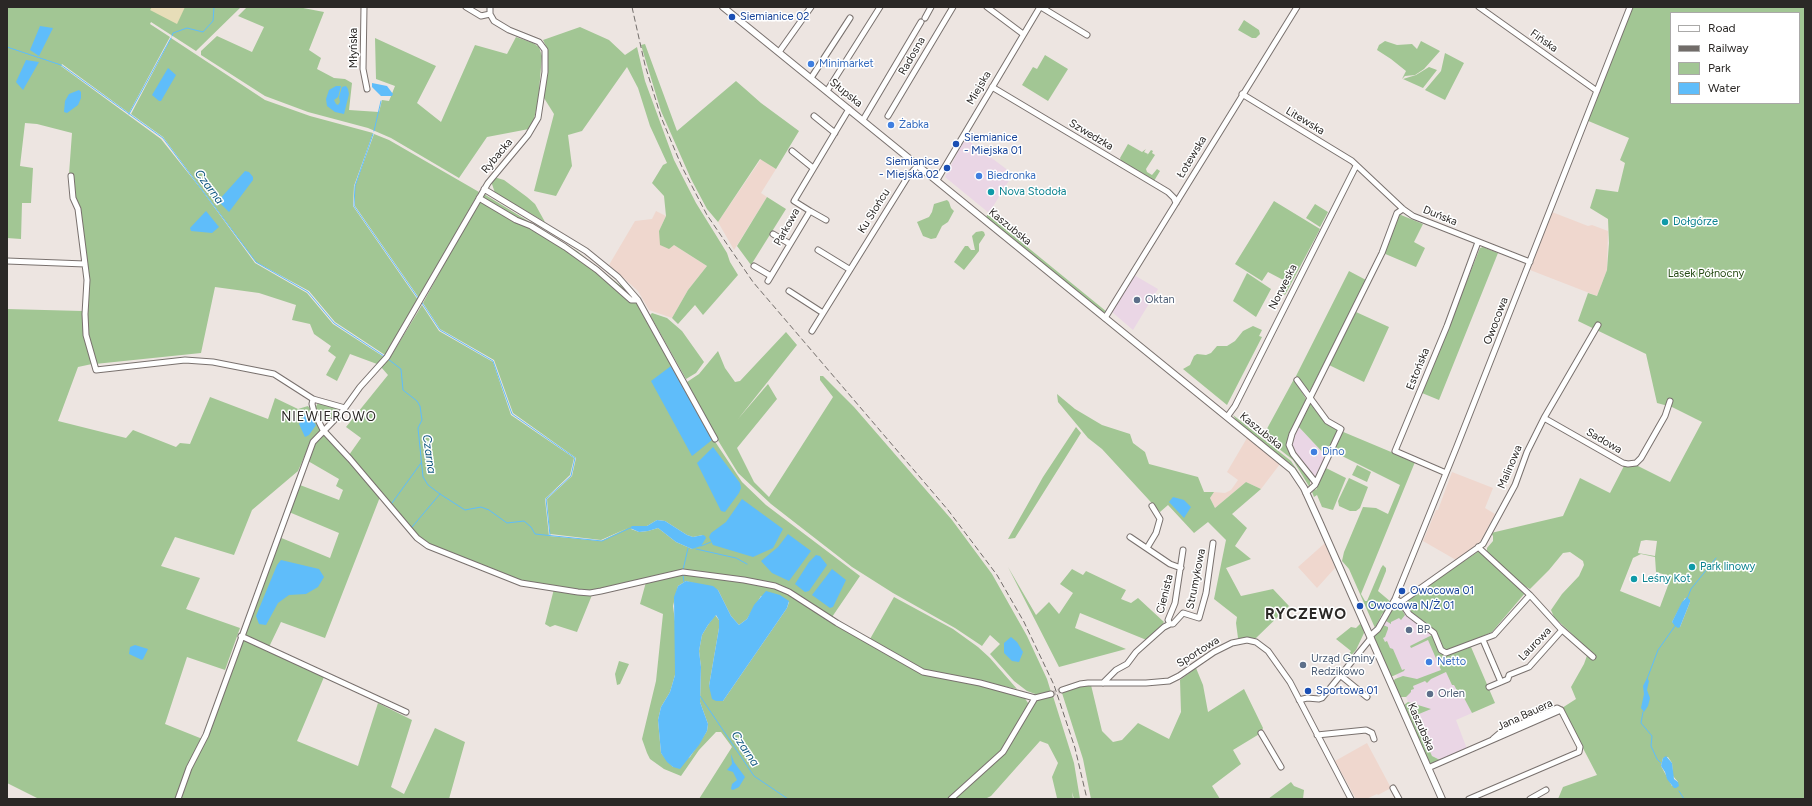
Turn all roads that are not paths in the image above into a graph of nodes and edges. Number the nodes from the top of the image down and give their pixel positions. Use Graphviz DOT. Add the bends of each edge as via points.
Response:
graph roads {
  1 [pos="364,7"];
  2 [pos="466,7"];
  3 [pos="490,7"];
  4 [pos="725,7"];
  5 [pos="880,7"];
  6 [pos="931,7"];
  7 [pos="952,7"];
  8 [pos="987,7"];
  9 [pos="1041,7"];
  10 [pos="1297,7"];
  11 [pos="1479,7"];
  12 [pos="1630,7"];
  13 [pos="809,8"];
  14 [pos="490,14"];
  15 [pos="850,18"];
  16 [pos="925,18"];
  17 [pos="921,22"];
  18 [pos="1023,34"];
  19 [pos="1087,36"];
  20 [pos="779,52"];
  21 [pos="811,78"];
  22 [pos="992,87"];
  23 [pos="367,89"];
  24 [pos="826,91"];
  25 [pos="1597,91"];
  26 [pos="1242,94"];
  27 [pos="849,109"];
  28 [pos="814,116"];
  29 [pos="888,116"];
  30 [pos="863,120"];
  31 [pos="835,133"];
  32 [pos="792,151"];
  33 [pos="918,165"];
  34 [pos="1356,166"];
  35 [pos="814,168"];
  36 [pos="71,176"];
  37 [pos="937,180"];
  38 [pos="484,189"];
  39 [pos="479,198"];
  40 [pos="1176,204"];
  41 [pos="1402,209"];
  42 [pos="810,211"];
  43 [pos="826,220"];
  44 [pos="773,234"];
  45 [pos="1478,242"];
  46 [pos="790,244"];
  47 [pos="818,250"];
  48 [pos="7,262"];
  49 [pos="1530,262"];
  50 [pos="85,264"];
  51 [pos="754,266"];
  52 [pos="850,269"];
  53 [pos="789,291"];
  54 [pos="638,300"];
  55 [pos="823,313"];
  56 [pos="1105,318"];
  57 [pos="1598,326"];
  58 [pos="812,331"];
  59 [pos="1297,380"];
  60 [pos="313,398"];
  61 [pos="1309,398"];
  62 [pos="1670,402"];
  63 [pos="345,408"];
  64 [pos="1227,417"];
  65 [pos="1544,418"];
  66 [pos="323,430"];
  67 [pos="715,439"];
  68 [pos="1446,473"];
  69 [pos="1316,483"];
  70 [pos="1306,493"];
  71 [pos="1152,506"];
  72 [pos="1130,537"];
  73 [pos="1213,543"];
  74 [pos="1478,547"];
  75 [pos="1147,548"];
  76 [pos="1183,550"];
  77 [pos="1181,568"];
  78 [pos="1530,595"];
  79 [pos="1395,599"];
  80 [pos="1401,602"];
  81 [pos="1199,618"];
  82 [pos="1170,624"];
  83 [pos="1562,630"];
  84 [pos="241,636"];
  85 [pos="1370,637"];
  86 [pos="1483,640"];
  87 [pos="1592,657"];
  88 [pos="1340,675"];
  89 [pos="1500,679"];
  90 [pos="1103,683"];
  91 [pos="1490,687"];
  92 [pos="1062,690"];
  93 [pos="1051,694"];
  94 [pos="1367,697"];
  95 [pos="1035,698"];
  96 [pos="1300,700"];
  97 [pos="406,712"];
  98 [pos="1261,733"];
  99 [pos="1317,735"];
  100 [pos="1374,739"];
  101 [pos="1281,768"];
  102 [pos="1428,768"];
  103 [pos="1394,788"];
  104 [pos="1546,790"];
  105 [pos="178,799"];
  106 [pos="951,799"];
  107 [pos="1351,799"];
  108 [pos="1399,799"];
  109 [pos="1442,799"];
  110 [pos="1469,799"];
  111 [pos="1530,799"];
  1 -- 23 [label="street, Młyńska" via="363,69"];
  2 -- 14 [label="street" via="481,16"];
  3 -- 14 [label="street"];
  4 -- 20 [label="main road, Słupska"];
  5 -- 24 [label="street"];
  6 -- 16 [label="street"];
  7 -- 29 [label="street, Radosna"];
  8 -- 18 [label="street"];
  9 -- 18 [label="street, Miejska"];
  9 -- 19 [label="street"];
  10 -- 26 [label="street, Łotewska"];
  11 -- 25 [label="street, Fińska"];
  12 -- 25 [label="street, Owocowa"];
  13 -- 20 [label="street"];
  14 -- 38 [label="street, Rybacka" via="494,21 503,27 539,42 544,47 546,55 541,105 536,124"];
  15 -- 21 [label="street"];
  17 -- 30 [label="street"];
  18 -- 22 [label="street, Miejska"];
  20 -- 21 [label="main road, Słupska"];
  21 -- 24 [label="main road, Słupska"];
  22 -- 37 [label="street, Miejska"];
  22 -- 40 [label="street, Szwedzka" via="1168,192"];
  24 -- 27 [label="main road, Słupska"];
  25 -- 49 [label="street, Owocowa"];
  26 -- 34 [label="street, Litewska" via="1352,161"];
  26 -- 40 [label="street, Łotewska"];
  27 -- 30 [label="main road, Słupska"];
  27 -- 31 [label="street, Parkowa"];
  28 -- 31 [label="street"];
  30 -- 33 [label="main road, Słupska"];
  31 -- 35 [label="street, Parkowa"];
  32 -- 35 [label="street"];
  33 -- 37 [label="main road, Słupska"];
  33 -- 52 [label="street, Ku Słońcu" via="907,178"];
  34 -- 41 [label="street, Duńska"];
  34 -- 64 [label="street, Norweska" via="1235,406"];
  35 -- 42 [label="street, Parkowa" via="794,201"];
  36 -- 50 [label="street"];
  37 -- 56 [label="main road, Kaszubska"];
  38 -- 39 [label="street"];
  38 -- 54 [label="street, Rybacka" via="586,251 618,277"];
  39 -- 54 [label="street" via="565,247 597,270 631,300"];
  39 -- 63 [label="street" via="386,357"];
  40 -- 56 [label="street, Łotewska"];
  41 -- 45 [label="street, Duńska" via="1416,218"];
  41 -- 61 [label="street" via="1397,213 1382,253"];
  42 -- 43 [label="street"];
  42 -- 46 [label="street, Parkowa"];
  44 -- 46 [label="street"];
  45 -- 49 [label="street, Duńska"];
  45 -- 68 [label="street, Estońska" via="1447,326 1395,451"];
  46 -- 51 [label="street, Parkowa" via="770,278"];
  47 -- 52 [label="street"];
  48 -- 50 [label="street"];
  49 -- 68 [label="street, Owocowa"];
  50 -- 60 [label="street" via="86,335 96,370 185,360 213,362 274,374"];
  52 -- 55 [label="street, Ku Słońcu"];
  53 -- 55 [label="street"];
  54 -- 67 [label="street, Rybacka"];
  55 -- 58 [label="street, Ku Słońcu"];
  56 -- 64 [label="main road, Kaszubska"];
  57 -- 65 [label="street, Malinowa"];
  59 -- 61 [label="street"];
  60 -- 63 [label="street"];
  60 -- 66 [label="street" via="314,412"];
  61 -- 69 [label="street" via="1289,445"];
  61 -- 69 [label="street" via="1326,421 1341,429"];
  62 -- 65 [label="street, Sadowa" via="1665,416 1636,463 1623,463"];
  63 -- 66 [label="street"];
  64 -- 70 [label="main road, Kaszubska" via="1287,466"];
  65 -- 74 [label="street, Malinowa" via="1527,452 1515,485 1483,544"];
  66 -- 84 [label="street" via="306,456"];
  66 -- 95 [label="street" via="421,543 513,580 590,593 683,572 775,586 922,672 980,683"];
  68 -- 79 [label="street, Owocowa"];
  69 -- 70 [label="street"];
  70 -- 85 [label="main road, Kaszubska"];
  71 -- 75 [label="street" via="1160,519 1156,533"];
  72 -- 75 [label="street, Cienista"];
  73 -- 81 [label="street, Strumykowa" via="1206,593"];
  74 -- 78 [label="street"];
  74 -- 80 [label="street, Malinowa"];
  75 -- 77 [label="street, Cienista" via="1170,564"];
  76 -- 77 [label="street, Cienista"];
  77 -- 82 [label="street, Cienista" via="1175,603 1168,620"];
  78 -- 83 [label="street"];
  78 -- 86 [label="street" via="1494,635"];
  79 -- 80 [label="street"];
  79 -- 85 [label="street, Owocowa" via="1378,629"];
  80 -- 86 [label="street" via="1409,614 1434,633 1441,650 1445,653"];
  81 -- 82 [label="street, Cienista" via="1183,612"];
  82 -- 90 [label="street, Cienista"];
  83 -- 87 [label="street"];
  83 -- 89 [label="street, Laurowa" via="1529,667 1509,675 1508,679"];
  84 -- 97 [label="street"];
  84 -- 105 [label="street" via="206,735 189,768"];
  85 -- 88 [label="street, Owocowa"];
  85 -- 102 [label="main road, Kaszubska"];
  86 -- 89 [label="street"];
  88 -- 94 [label="street"];
  88 -- 96 [label="street, Owocowa" via="1320,698"];
  89 -- 91 [label="street, Laurowa"];
  90 -- 92 [label="street, Sportowa" via="1080,684"];
  90 -- 96 [label="street, Sportowa" via="1146,684 1169,681 1220,649 1247,640 1259,644 1268,651"];
  93 -- 95 [label="street"];
  95 -- 106 [label="street" via="1003,752"];
  96 -- 99 [label="street, Sportowa"];
  98 -- 101 [label="street"];
  99 -- 100 [label="street" via="1366,730 1372,733"];
  99 -- 107 [label="street, Sportowa"];
  102 -- 109 [label="main road, Kaszubska"];
  102 -- 110 [label="street, Jana Bauera" via="1561,710 1580,747 1579,752"];
  103 -- 108 [label="street"];
  104 -- 111 [label="street"];
}
